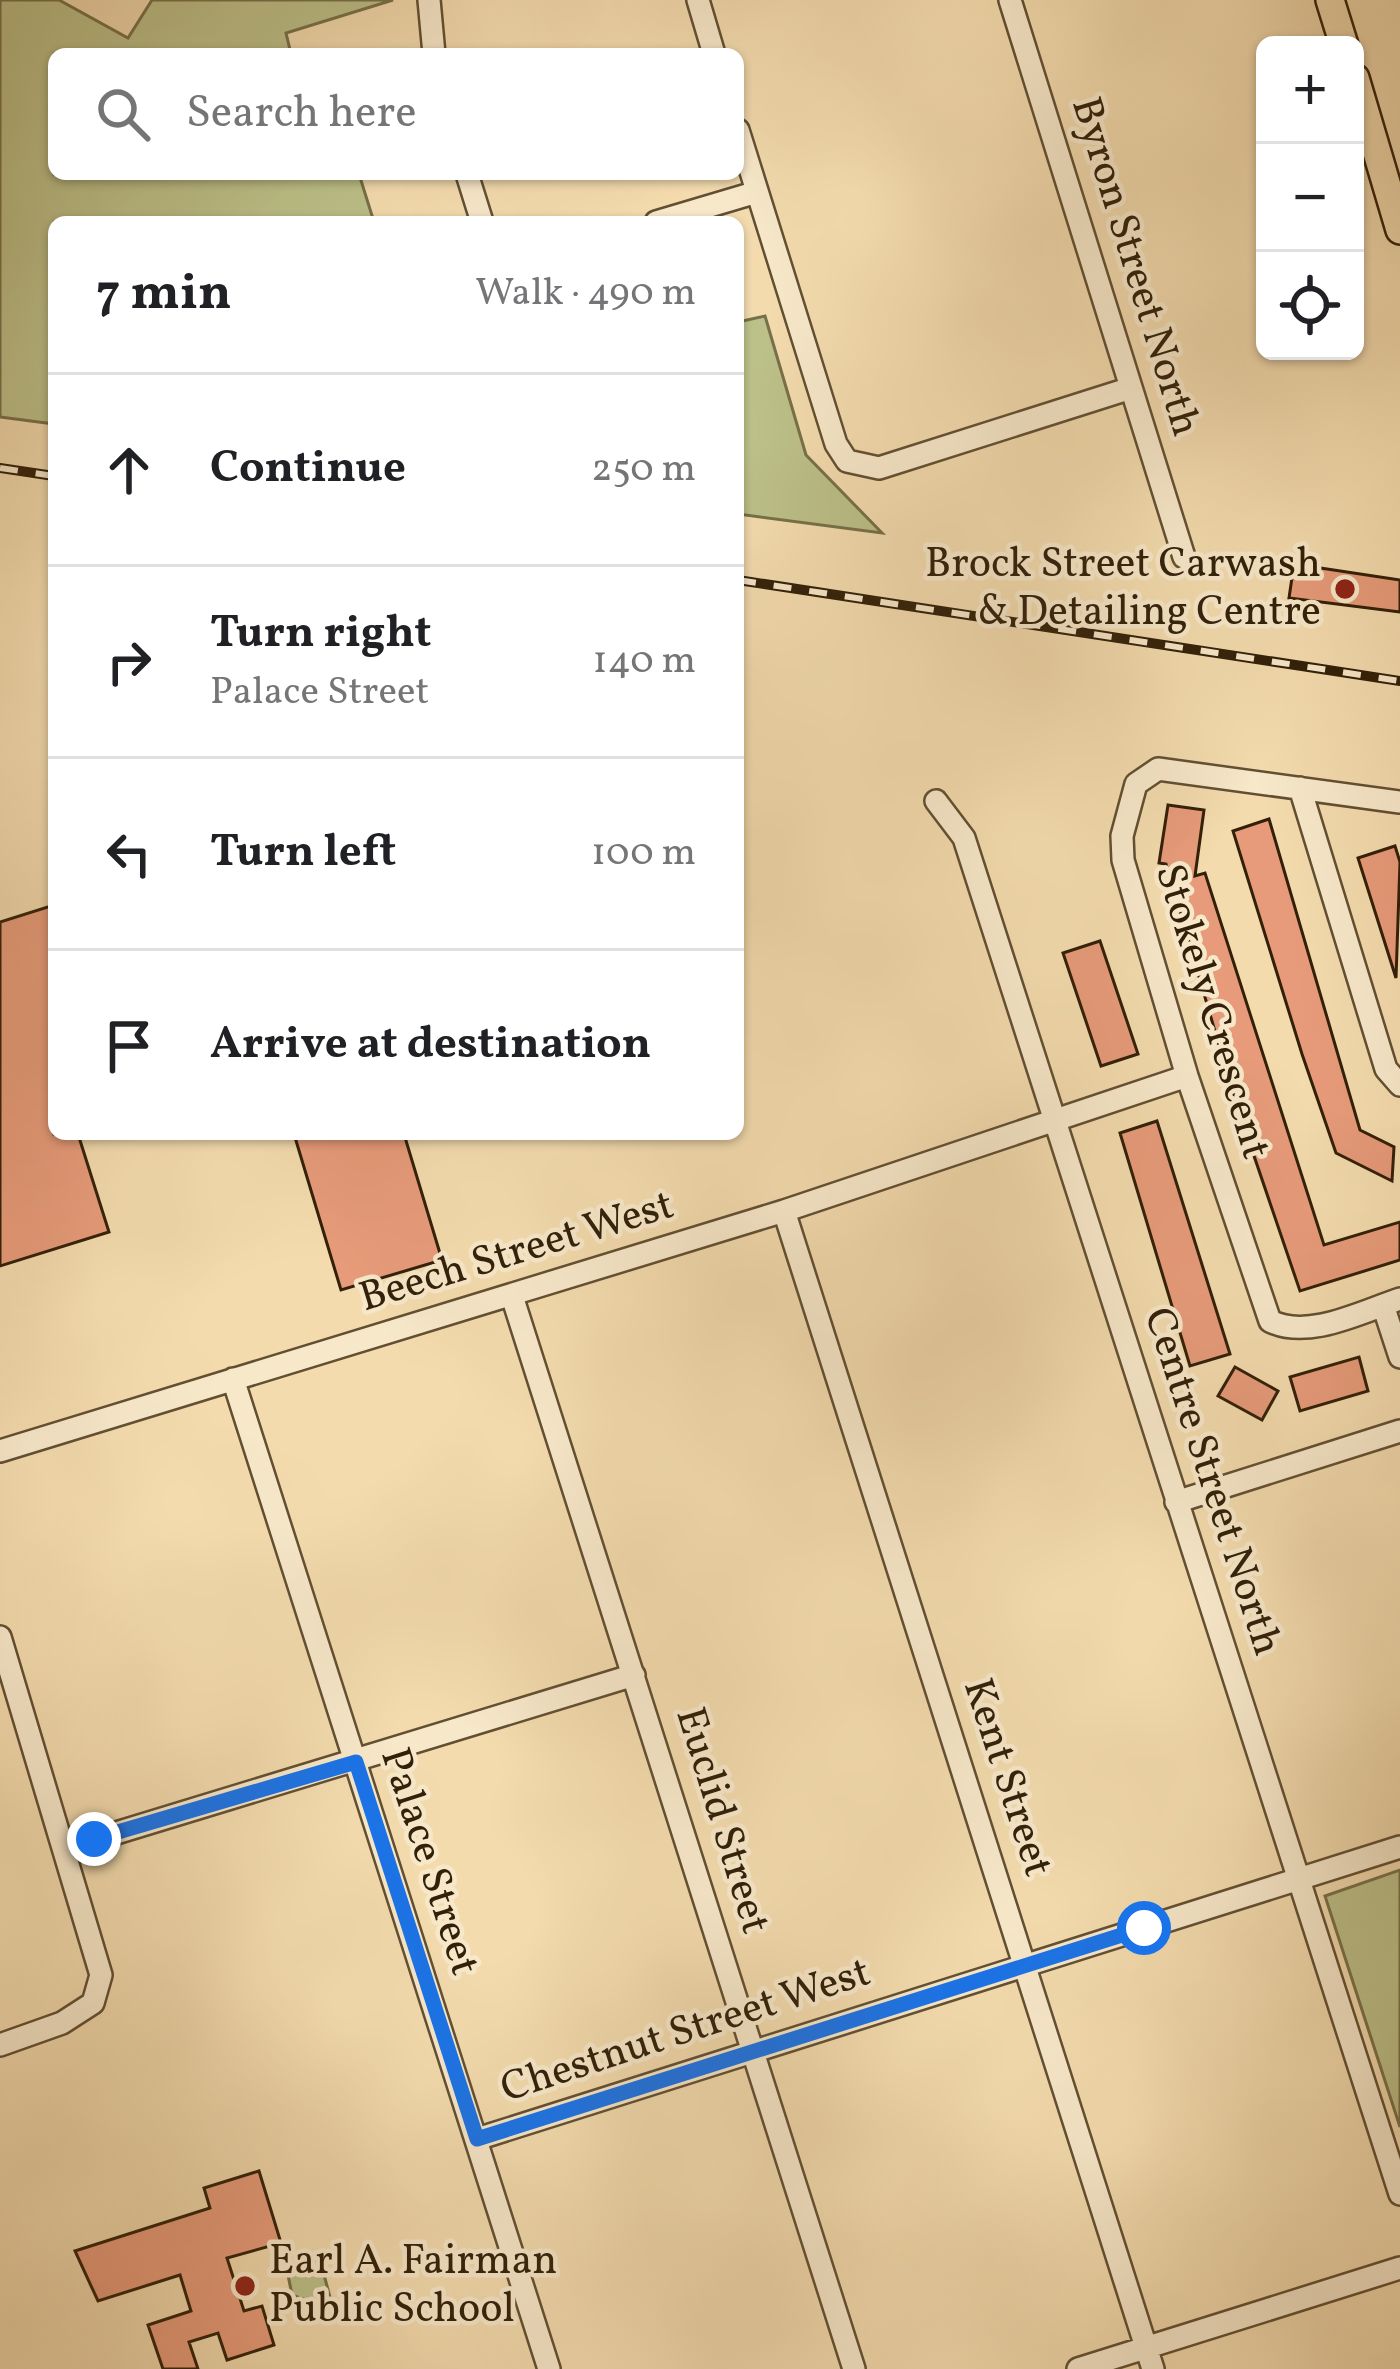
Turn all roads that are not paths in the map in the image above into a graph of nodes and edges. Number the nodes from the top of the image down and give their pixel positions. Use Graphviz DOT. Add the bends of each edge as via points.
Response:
graph roads {
  1 [pos="429,0"];
  2 [pos="698,0"];
  3 [pos="1010,0"];
  4 [pos="1330,0"];
  5 [pos="1341,36"];
  6 [pos="433,48"];
  7 [pos="713,48"];
  8 [pos="1364,109"];
  9 [pos="744,150"];
  10 [pos="469,180"];
  11 [pos="757,192"];
  12 [pos="480,216"];
  13 [pos="676,216"];
  14 [pos="1400,230"];
  15 [pos="1131,388"];
  16 [pos="1184,557"];
  17 [pos="1300,788"];
  18 [pos="936,801"];
  19 [pos="1400,802"];
  20 [pos="1186,1076"];
  21 [pos="1400,1085"];
  22 [pos="1055,1122"];
  23 [pos="784,1211"];
  24 [pos="512,1296"];
  25 [pos="1392,1302"];
  26 [pos="1400,1357"];
  27 [pos="233,1379"];
  28 [pos="1400,1431"];
  29 [pos="0,1451"];
  30 [pos="1176,1502"];
  31 [pos="0,1636"];
  32 [pos="634,1675"];
  33 [pos="356,1762"];
  34 [pos="1400,1846"];
  35 [pos="67,1848"];
  36 [pos="1298,1879"];
  37 [pos="1025,1967"];
  38 [pos="0,2045"];
  39 [pos="752,2051"];
  40 [pos="477,2139"];
  41 [pos="1400,2194"];
  42 [pos="1400,2268"];
  43 [pos="1149,2358"];
  44 [pos="549,2369"];
  45 [pos="854,2369"];
  46 [pos="1078,2369"];
  1 -- 6 [label="street"];
  2 -- 7 [label="street"];
  3 -- 15 [label="street, Byron Street North"];
  4 -- 5 [label="main road"];
  8 -- 14 [label="main road"];
  9 -- 11 [label="street"];
  10 -- 12 [label="street"];
  11 -- 13 [label="street"];
  11 -- 15 [label="street" via="847,460 880,468"];
  15 -- 16 [label="street, Byron Street North"];
  17 -- 19 [label="street, Stokely Crescent"];
  17 -- 20 [label="street, Stokely Crescent" via="1172,768 1136,784 1123,860"];
  17 -- 21 [label="street" via="1386,1069"];
  18 -- 22 [label="street, Centre Street North" via="964,838"];
  20 -- 22 [label="street, Beech Street West"];
  20 -- 25 [label="street, Stokely Crescent" via="1270,1322 1306,1329"];
  22 -- 23 [label="street, Beech Street West"];
  22 -- 30 [label="street, Centre Street North"];
  23 -- 24 [label="street, Beech Street West"];
  23 -- 37 [label="street, Kent Street"];
  24 -- 27 [label="street, Beech Street West"];
  24 -- 32 [label="street, Euclid Street"];
  25 -- 26 [label="street"];
  27 -- 29 [label="street, Beech Street West"];
  27 -- 33 [label="street, Palace Street"];
  28 -- 30 [label="street"];
  30 -- 36 [label="street, Centre Street North"];
  31 -- 35 [label="street"];
  32 -- 33 [label="street"];
  32 -- 39 [label="street, Euclid Street"];
  33 -- 35 [label="street"];
  33 -- 40 [label="street, Palace Street"];
  34 -- 36 [label="street, Chestnut Street West"];
  35 -- 38 [label="street" via="101,1975 93,2003"];
  36 -- 37 [label="street, Chestnut Street West"];
  36 -- 41 [label="street, Centre Street North"];
  37 -- 39 [label="street, Chestnut Street West"];
  37 -- 43 [label="street, Kent Street"];
  39 -- 40 [label="street, Chestnut Street West"];
  39 -- 45 [label="street, Euclid Street"];
  40 -- 44 [label="street, Palace Street"];
  42 -- 43 [label="street"];
  43 -- 46 [label="street"];
}
